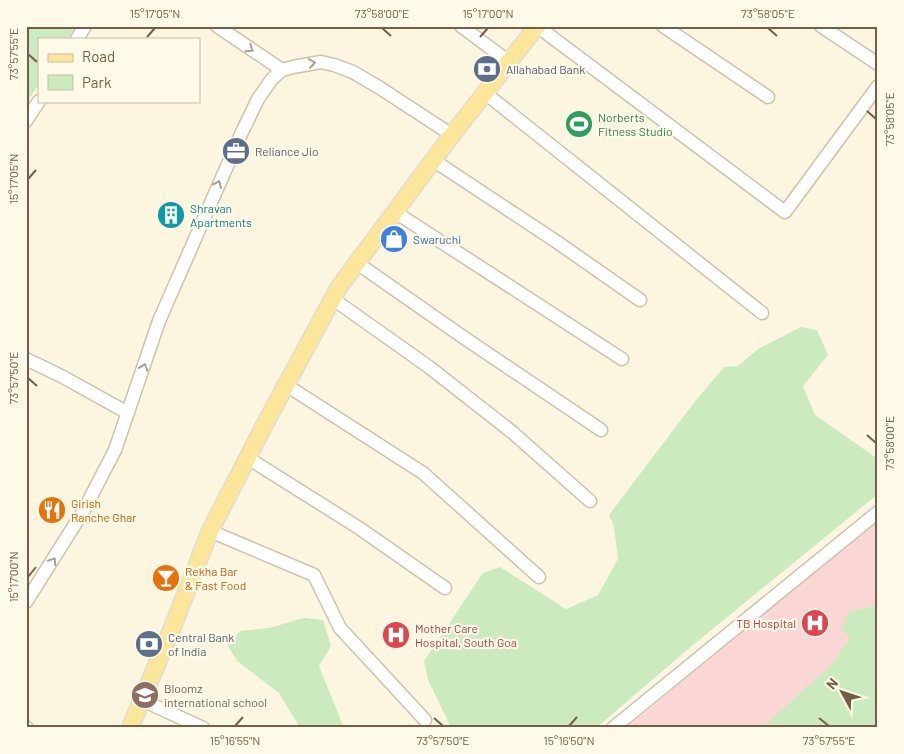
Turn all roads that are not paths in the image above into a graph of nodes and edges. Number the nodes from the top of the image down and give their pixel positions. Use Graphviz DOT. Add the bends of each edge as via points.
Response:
graph roads {
  1 [pos="84,26"];
  2 [pos="217,26"];
  3 [pos="461,26"];
  4 [pos="537,26"];
  5 [pos="663,26"];
  6 [pos="821,26"];
  7 [pos="78,38"];
  8 [pos="509,62"];
  9 [pos="878,64"];
  10 [pos="282,70"];
  11 [pos="878,86"];
  12 [pos="485,93"];
  13 [pos="768,97"];
  14 [pos="38,102"];
  15 [pos="26,121"];
  16 [pos="452,135"];
  17 [pos="433,160"];
  18 [pos="395,212"];
  19 [pos="357,263"];
  20 [pos="333,299"];
  21 [pos="640,300"];
  22 [pos="762,313"];
  23 [pos="26,359"];
  24 [pos="622,359"];
  25 [pos="286,385"];
  26 [pos="128,413"];
  27 [pos="601,430"];
  28 [pos="248,458"];
  29 [pos="590,501"];
  30 [pos="878,512"];
  31 [pos="210,531"];
  32 [pos="540,577"];
  33 [pos="31,585"];
  34 [pos="446,588"];
  35 [pos="26,602"];
  36 [pos="142,700"];
  37 [pos="425,720"];
  38 [pos="130,728"];
  39 [pos="203,728"];
  40 [pos="613,728"];
  1 -- 7 [label="street"];
  2 -- 10 [label="street, one-way"];
  3 -- 8 [label="street"];
  4 -- 8 [label="main road"];
  4 -- 11 [label="street" via="785,212"];
  5 -- 13 [label="street"];
  6 -- 9 [label="street"];
  8 -- 12 [label="main road"];
  10 -- 16 [label="street, one-way" via="321,62 353,72"];
  26 -- 10 [label="street, one-way" via="159,321 216,190 258,99"];
  12 -- 16 [label="main road"];
  12 -- 22 [label="street"];
  14 -- 15 [label="street"];
  16 -- 17 [label="main road"];
  17 -- 18 [label="main road"];
  17 -- 21 [label="street"];
  18 -- 19 [label="main road"];
  18 -- 24 [label="street"];
  19 -- 20 [label="main road"];
  19 -- 27 [label="street"];
  20 -- 25 [label="main road"];
  20 -- 29 [label="street" via="429,367 512,432"];
  23 -- 26 [label="street"];
  25 -- 28 [label="main road"];
  25 -- 32 [label="street" via="424,473"];
  33 -- 26 [label="street, one-way" via="100,481"];
  28 -- 31 [label="main road"];
  28 -- 34 [label="street"];
  30 -- 40 [label="street"];
  31 -- 36 [label="main road"];
  31 -- 37 [label="street" via="314,575 340,628"];
  33 -- 35 [label="street"];
  36 -- 38 [label="main road"];
  36 -- 39 [label="street"];
}
